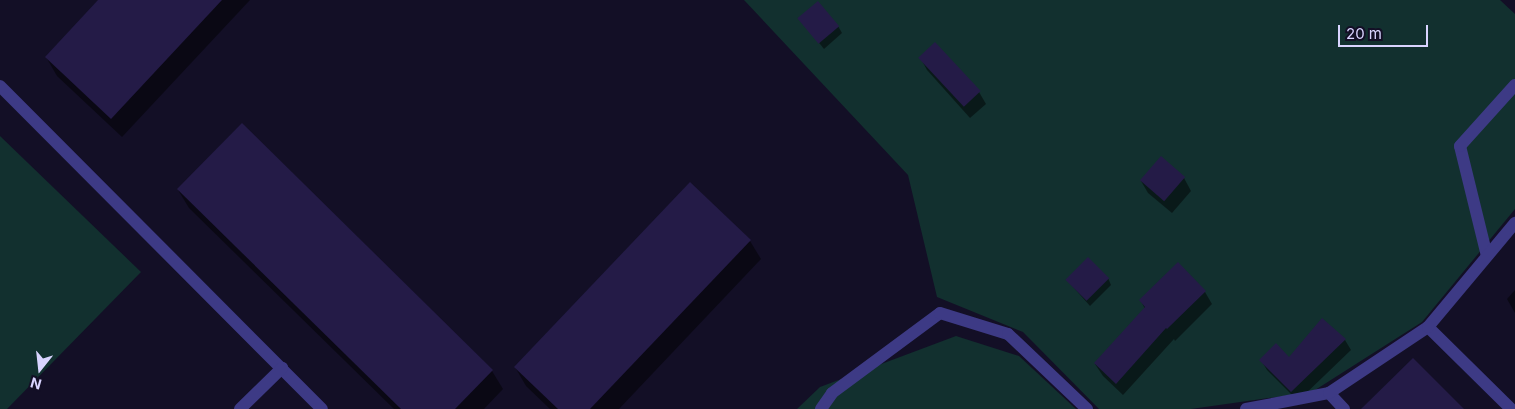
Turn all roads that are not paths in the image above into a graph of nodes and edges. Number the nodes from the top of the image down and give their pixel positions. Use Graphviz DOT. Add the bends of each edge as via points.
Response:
graph roads {
  1 [pos="1515,85"];
  2 [pos="0,86"];
  3 [pos="1515,223"];
  4 [pos="1487,256"];
  5 [pos="1428,327"];
  6 [pos="282,368"];
  7 [pos="1328,393"];
  8 [pos="1515,403"];
  9 [pos="240,409"];
  10 [pos="322,409"];
  11 [pos="821,409"];
  12 [pos="1087,409"];
  13 [pos="1246,409"];
  14 [pos="1344,409"];
  15 [pos="1511,409"];
  1 -- 4 [label="street" via="1460,146"];
  2 -- 6 [label="street"];
  3 -- 4 [label="street"];
  4 -- 5 [label="street"];
  5 -- 7 [label="street"];
  5 -- 15 [label="street"];
  6 -- 9 [label="street"];
  6 -- 10 [label="street"];
  7 -- 13 [label="street"];
  7 -- 14 [label="street"];
  8 -- 15 [label="street"];
  11 -- 12 [label="street" via="832,393 940,313 1008,334"];
}
